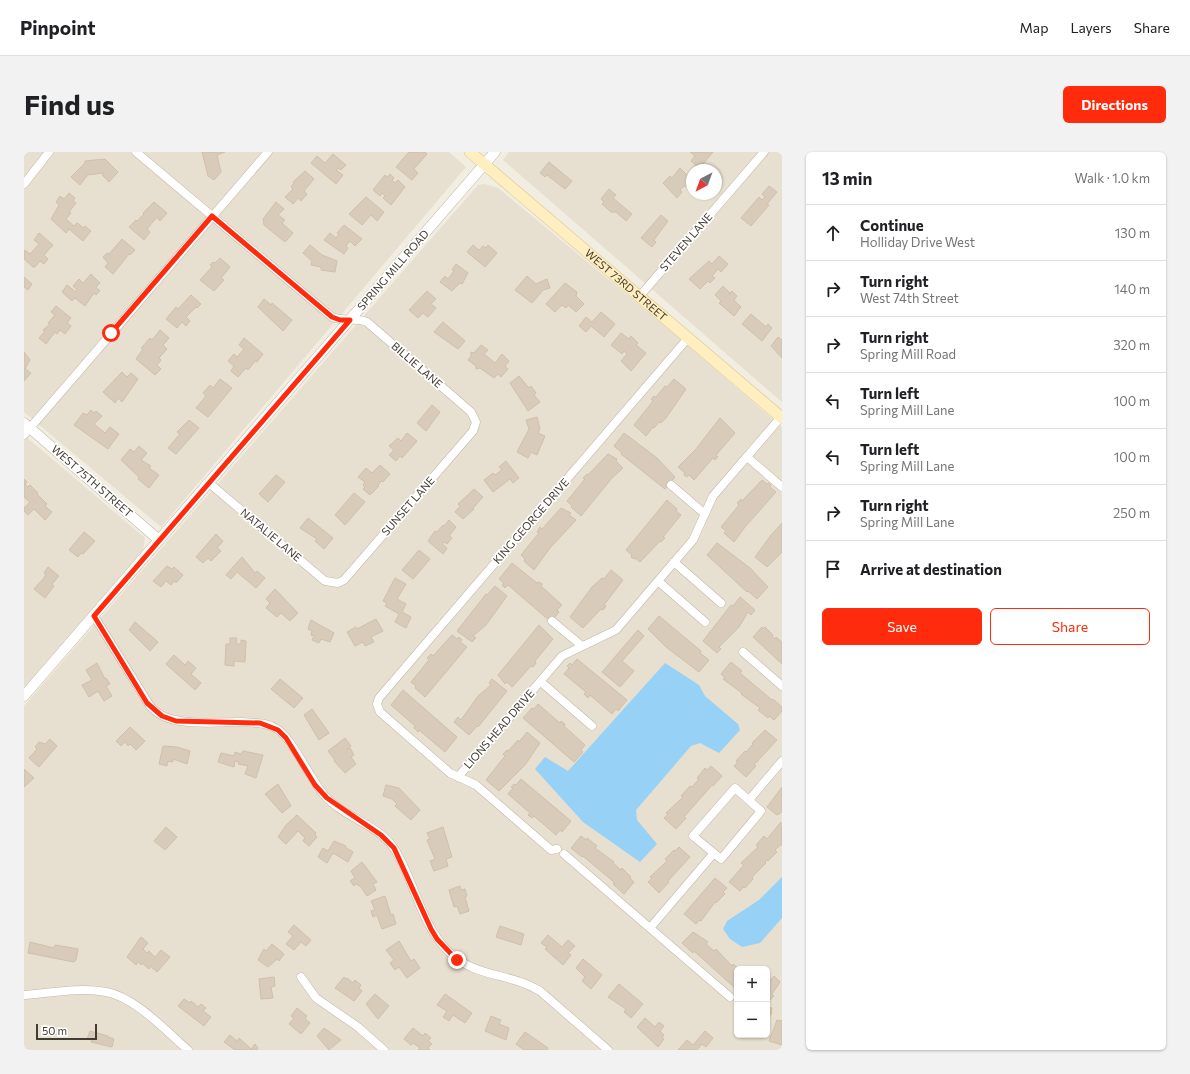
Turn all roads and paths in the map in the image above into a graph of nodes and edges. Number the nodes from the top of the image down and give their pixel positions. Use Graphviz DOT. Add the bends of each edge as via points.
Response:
graph roads {
  1 [pos="49,152"];
  2 [pos="136,152"];
  3 [pos="268,152"];
  4 [pos="470,152"];
  5 [pos="495,152"];
  6 [pos="764,152"];
  7 [pos="485,164"];
  8 [pos="24,184"];
  9 [pos="212,216"];
  10 [pos="639,296"];
  11 [pos="350,320"];
  12 [pos="688,338"];
  13 [pos="781,418"];
  14 [pos="476,422"];
  15 [pos="26,428"];
  16 [pos="747,457"];
  17 [pos="209,483"];
  18 [pos="671,485"];
  19 [pos="782,487"];
  20 [pos="705,514"];
  21 [pos="159,540"];
  22 [pos="674,562"];
  23 [pos="658,581"];
  24 [pos="334,584"];
  25 [pos="721,603"];
  26 [pos="94,616"];
  27 [pos="552,621"];
  28 [pos="705,622"];
  29 [pos="582,646"];
  30 [pos="743,652"];
  31 [pos="541,682"];
  32 [pos="782,686"];
  33 [pos="24,696"];
  34 [pos="592,726"];
  35 [pos="782,761"];
  36 [pos="458,777"];
  37 [pos="749,800"];
  38 [pos="557,849"];
  39 [pos="714,853"];
  40 [pos="564,854"];
  41 [pos="650,928"];
  42 [pos="301,977"];
  43 [pos="24,995"];
  44 [pos="730,997"];
  45 [pos="188,1050"];
  46 [pos="384,1050"];
  47 [pos="608,1050"];
  1 -- 8 [label="street"];
  2 -- 9 [label="street, BILLIE LANE"];
  3 -- 9 [label="street"];
  4 -- 7 [label="main road, WEST 73RD STREET"];
  5 -- 7 [label="street, SPRING MILL ROAD"];
  6 -- 10 [label="street, STEVEN LANE"];
  7 -- 10 [label="main road, WEST 73RD STREET"];
  7 -- 11 [label="street, SPRING MILL ROAD"];
  9 -- 11 [label="street, BILLIE LANE" via="332,317"];
  9 -- 15 [label="street"];
  10 -- 12 [label="main road, WEST 73RD STREET"];
  11 -- 14 [label="street, BILLIE LANE" via="367,322 471,412"];
  11 -- 17 [label="street, SPRING MILL ROAD"];
  12 -- 13 [label="main road, WEST 73RD STREET"];
  12 -- 36 [label="street, KING GEORGE DRIVE" via="379,698 377,706 380,712 438,763"];
  13 -- 16 [label="street, LIONS HEAD DRIVE"];
  14 -- 24 [label="street, SUNSET LANE" via="473,431 344,580"];
  15 -- 21 [label="street, WEST 75TH STREET"];
  16 -- 19 [label="street"];
  16 -- 20 [label="street, LIONS HEAD DRIVE" via="713,496"];
  17 -- 21 [label="street, SPRING MILL ROAD"];
  17 -- 24 [label="street, NATALIE LANE" via="325,581"];
  18 -- 20 [label="street"];
  20 -- 22 [label="street, LIONS HEAD DRIVE" via="696,536"];
  21 -- 26 [label="street, SPRING MILL ROAD"];
  22 -- 23 [label="street, LIONS HEAD DRIVE"];
  22 -- 25 [label="street"];
  23 -- 28 [label="street"];
  23 -- 29 [label="street, LIONS HEAD DRIVE" via="616,630"];
  26 -- 33 [label="street, SPRING MILL ROAD"];
  26 -- 47 [label="street" via="150,706 162,716 176,721 260,723 278,730 286,738 315,785 327,798 381,835 394,848 431,929 457,960 476,970 518,980 536,988"];
  27 -- 29 [label="street"];
  29 -- 31 [label="street, LIONS HEAD DRIVE" via="562,656"];
  30 -- 32 [label="street"];
  31 -- 34 [label="street, LIONS HEAD DRIVE"];
  31 -- 36 [label="street, LIONS HEAD DRIVE"];
  35 -- 37 [label="street"];
  36 -- 38 [label="street" via="476,785 551,850"];
  37 -- 39 [label="street" via="761,811 721,859"];
  37 -- 39 [label="street" via="734,788 693,836"];
  39 -- 41 [label="street"];
  40 -- 41 [label="street"];
  41 -- 44 [label="street"];
  42 -- 46 [label="street" via="321,1003 358,1027"];
  43 -- 45 [label="street" via="90,990 114,994 136,1006"];
}
